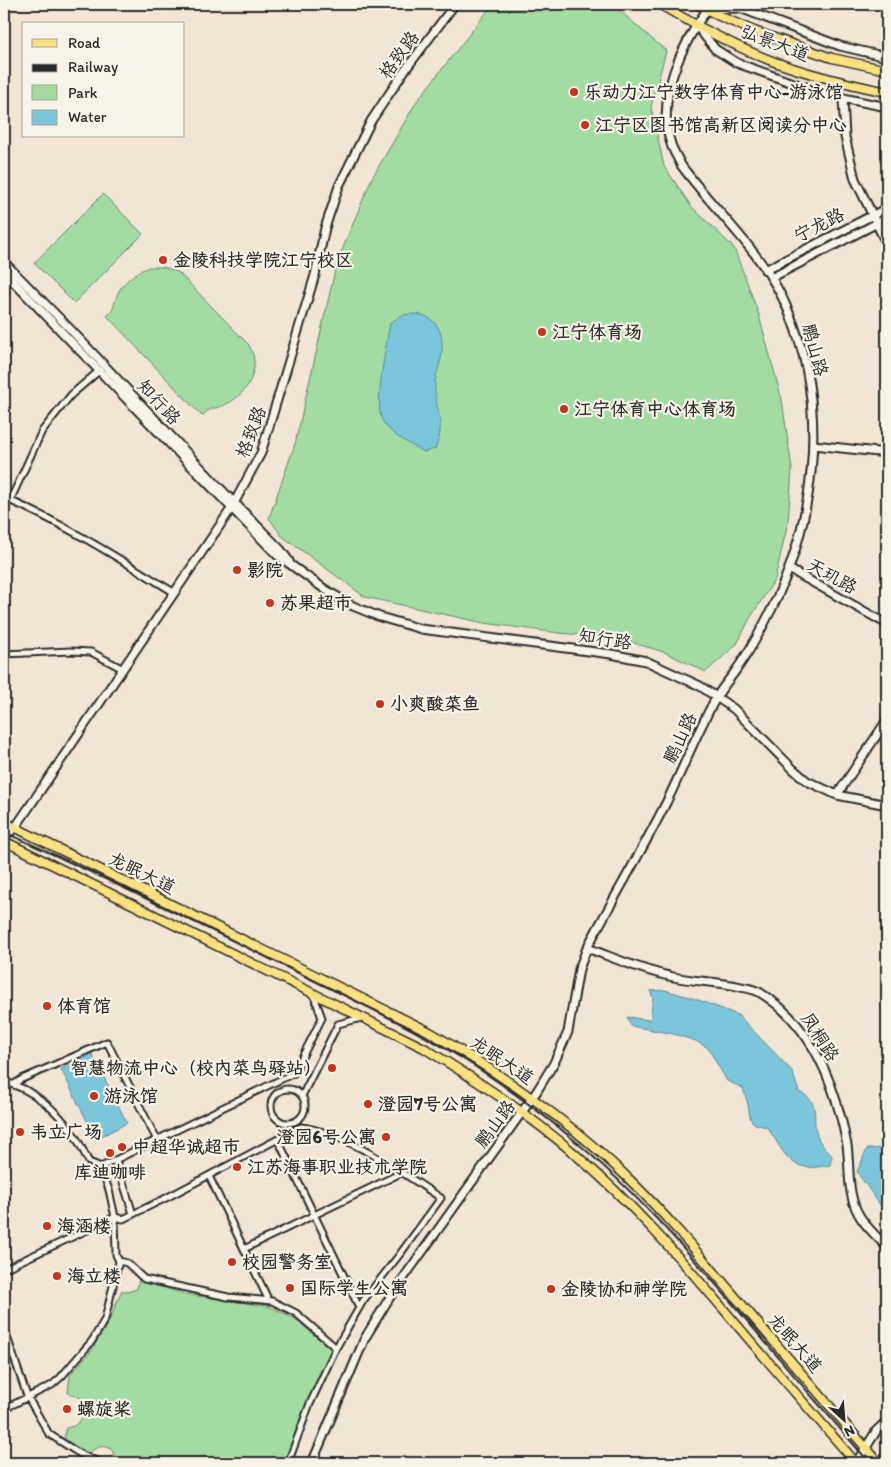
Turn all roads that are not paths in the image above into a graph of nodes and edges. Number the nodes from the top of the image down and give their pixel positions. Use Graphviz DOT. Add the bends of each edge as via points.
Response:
graph roads {
  1 [pos="456,4"];
  2 [pos="659,4"];
  3 [pos="698,4"];
  4 [pos="709,6"];
  5 [pos="697,26"];
  6 [pos="887,56"];
  7 [pos="887,70"];
  8 [pos="887,92"];
  9 [pos="843,98"];
  10 [pos="887,107"];
  11 [pos="887,208"];
  12 [pos="872,215"];
  13 [pos="887,218"];
  14 [pos="877,223"];
  15 [pos="887,245"];
  16 [pos="4,262"];
  17 [pos="765,270"];
  18 [pos="4,272"];
  19 [pos="771,278"];
  20 [pos="100,370"];
  21 [pos="814,444"];
  22 [pos="887,454"];
  23 [pos="4,498"];
  24 [pos="10,501"];
  25 [pos="233,506"];
  26 [pos="789,569"];
  27 [pos="175,593"];
  28 [pos="887,624"];
  29 [pos="4,654"];
  30 [pos="123,669"];
  31 [pos="716,696"];
  32 [pos="887,720"];
  33 [pos="837,796"];
  34 [pos="887,805"];
  35 [pos="4,822"];
  36 [pos="15,828"];
  37 [pos="4,839"];
  38 [pos="587,948"];
  39 [pos="313,993"];
  40 [pos="362,1018"];
  41 [pos="276,1081"];
  42 [pos="4,1082"];
  43 [pos="14,1084"];
  44 [pos="281,1090"];
  45 [pos="302,1096"];
  46 [pos="532,1098"];
  47 [pos="522,1113"];
  48 [pos="298,1120"];
  49 [pos="301,1128"];
  50 [pos="157,1140"];
  51 [pos="278,1140"];
  52 [pos="116,1160"];
  53 [pos="101,1167"];
  54 [pos="402,1173"];
  55 [pos="209,1176"];
  56 [pos="133,1214"];
  57 [pos="314,1215"];
  58 [pos="115,1217"];
  59 [pos="887,1247"];
  60 [pos="244,1249"];
  61 [pos="119,1261"];
  62 [pos="4,1267"];
  63 [pos="269,1301"];
  64 [pos="359,1307"];
  65 [pos="4,1315"];
  66 [pos="336,1348"];
  67 [pos="27,1396"];
  68 [pos="4,1408"];
  69 [pos="887,1421"];
  70 [pos="865,1448"];
  71 [pos="101,1463"];
  72 [pos="288,1463"];
  73 [pos="312,1463"];
  74 [pos="856,1463"];
  75 [pos="879,1463"];
  1 -- 25 [label="street, 格致路" via="371,121 339,186 272,421 261,453"];
  2 -- 5 [label="main road, 弘景大道"];
  3 -- 4 [label="main road, 弘景大道"];
  4 -- 5 [label="street, 鹏山路"];
  4 -- 6 [label="street" via="740,8 840,46"];
  4 -- 7 [label="main road, 弘景大道" via="754,31 832,58"];
  5 -- 8 [label="main road, 弘景大道" via="772,61"];
  5 -- 9 [label="street" via="715,49 737,63"];
  5 -- 17 [label="street, 鹏山路" via="681,52 668,94 667,130 671,145 696,185"];
  9 -- 10 [label="street"];
  9 -- 12 [label="street" via="845,137 850,158"];
  11 -- 12 [label="street, 宁龙路"];
  12 -- 14 [label="street"];
  12 -- 17 [label="street, 宁龙路"];
  13 -- 14 [label="street, 宁龙路"];
  14 -- 15 [label="street"];
  14 -- 19 [label="street, 宁龙路"];
  16 -- 25 [label="street, 知行路"];
  17 -- 19 [label="street, 鹏山路"];
  18 -- 20 [label="street, 知行路"];
  19 -- 21 [label="street, 鹏山路" via="788,310 801,350 809,387"];
  20 -- 24 [label="street" via="70,395 42,431"];
  20 -- 25 [label="street, 知行路"];
  21 -- 22 [label="street"];
  21 -- 26 [label="street, 鹏山路" via="808,499"];
  23 -- 24 [label="street"];
  24 -- 27 [label="street" via="121,560"];
  25 -- 27 [label="street, 格致路"];
  25 -- 31 [label="street, 知行路" via="281,550 290,563 326,590 380,617 421,629 646,661"];
  26 -- 28 [label="street, 天玑路"];
  26 -- 31 [label="street, 鹏山路" via="763,626"];
  27 -- 30 [label="street, 格致路"];
  29 -- 30 [label="street" via="91,652"];
  30 -- 36 [label="street, 格致路"];
  31 -- 33 [label="street, 知行路" via="734,709 807,781"];
  31 -- 38 [label="street, 鹏山路" via="667,801"];
  32 -- 33 [label="street"];
  33 -- 34 [label="street, 知行路"];
  35 -- 36 [label="main road, 龙眠大道"];
  36 -- 37 [label="street, 格致路"];
  36 -- 46 [label="main road, 龙眠大道" via="428,1031"];
  37 -- 39 [label="main road, 龙眠大道"];
  38 -- 46 [label="street, 鹏山路" via="579,969 568,1032 554,1063"];
  38 -- 59 [label="street, 凤桐路" via="671,977 756,991 779,1005 815,1050 828,1077 847,1145 856,1209"];
  39 -- 40 [label="main road, 龙眠大道"];
  39 -- 41 [label="street" via="322,1018 294,1073"];
  40 -- 45 [label="street" via="338,1024"];
  40 -- 47 [label="main road, 龙眠大道" via="468,1074"];
  41 -- 44 [label="street"];
  41 -- 50 [label="street"];
  42 -- 43 [label="street"];
  43 -- 50 [label="street" via="107,1042"];
  43 -- 53 [label="street" via="32,1093 53,1111 74,1135 89,1162"];
  44 -- 45 [label="street" via="293,1089"];
  44 -- 48 [label="street" via="271,1105 274,1116 282,1123"];
  45 -- 48 [label="street" via="305,1112"];
  46 -- 47 [label="street, 鹏山路"];
  46 -- 70 [label="main road, 龙眠大道" via="629,1178 669,1220"];
  47 -- 73 [label="street, 鹏山路" via="376,1318"];
  47 -- 74 [label="main road, 龙眠大道" via="576,1154 657,1232"];
  48 -- 49 [label="street"];
  49 -- 51 [label="street"];
  49 -- 54 [label="street" via="342,1139"];
  50 -- 52 [label="street"];
  51 -- 55 [label="street"];
  51 -- 57 [label="street"];
  52 -- 53 [label="street"];
  52 -- 56 [label="street"];
  53 -- 58 [label="street"];
  54 -- 57 [label="street"];
  54 -- 64 [label="street" via="441,1198"];
  55 -- 56 [label="street"];
  55 -- 60 [label="street"];
  56 -- 58 [label="street" via="123,1219"];
  57 -- 60 [label="street"];
  57 -- 64 [label="street"];
  58 -- 61 [label="street"];
  58 -- 62 [label="street"];
  60 -- 63 [label="street"];
  61 -- 63 [label="street" via="127,1263 144,1279 228,1297"];
  61 -- 67 [label="street" via="105,1319 92,1341 52,1385"];
  63 -- 66 [label="street" via="296,1313"];
  64 -- 66 [label="street"];
  65 -- 67 [label="street" via="5,1331"];
  66 -- 72 [label="street" via="309,1406"];
  67 -- 68 [label="street"];
  67 -- 71 [label="street" via="49,1434"];
  69 -- 70 [label="street"];
  70 -- 74 [label="street"];
  70 -- 75 [label="main road, 龙眠大道"];
}
